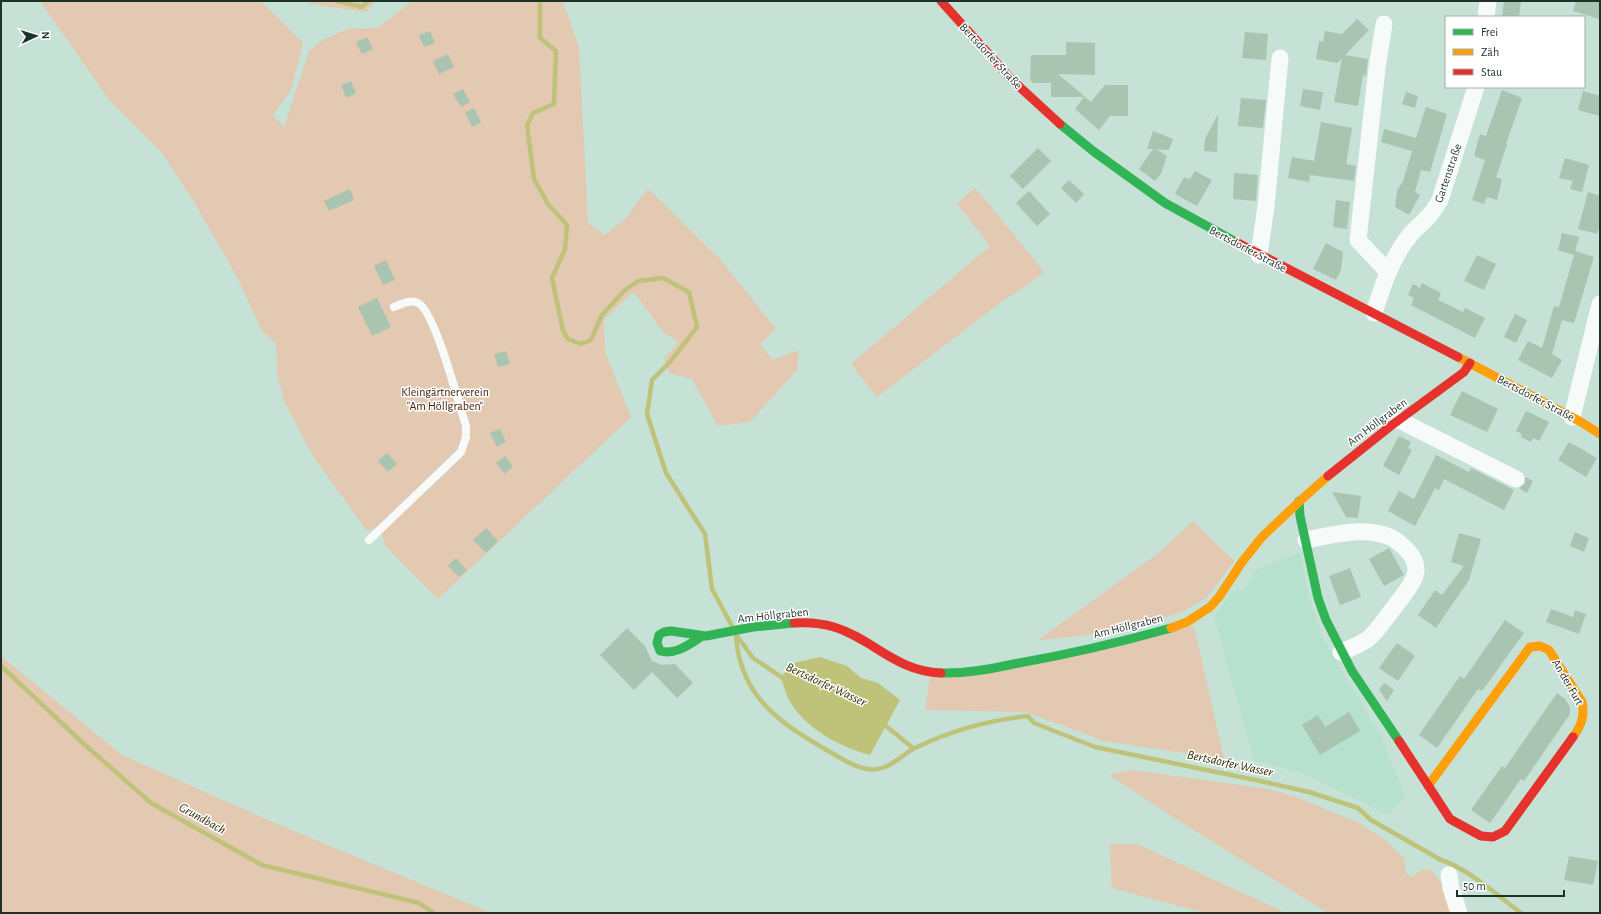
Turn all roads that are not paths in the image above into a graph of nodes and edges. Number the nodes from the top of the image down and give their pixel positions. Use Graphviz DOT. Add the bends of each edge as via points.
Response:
graph roads {
  1 [pos="941,1"];
  2 [pos="1488,1"];
  3 [pos="1486,16"];
  4 [pos="1384,24"];
  5 [pos="1280,58"];
  6 [pos="1476,88"];
  7 [pos="1259,255"];
  8 [pos="1388,272"];
  9 [pos="1600,304"];
  10 [pos="394,307"];
  11 [pos="1374,313"];
  12 [pos="1470,362"];
  13 [pos="1572,417"];
  14 [pos="1399,420"];
  15 [pos="1600,423"];
  16 [pos="1589,427"];
  17 [pos="1600,434"];
  18 [pos="1516,479"];
  19 [pos="1299,501"];
  20 [pos="369,540"];
  21 [pos="1306,540"];
  22 [pos="701,637"];
  23 [pos="1341,652"];
  24 [pos="1428,786"];
  25 [pos="1449,875"];
  26 [pos="1459,913"];
  1 -- 7 [label="street, Bertsdorfer Straße" via="1012,80 1093,151 1165,203"];
  2 -- 3 [label="street"];
  4 -- 8 [label="street" via="1358,240"];
  5 -- 7 [label="street"];
  6 -- 8 [label="street, Gartenstraße" via="1440,200 1433,213 1410,236"];
  7 -- 11 [label="street, Bertsdorfer Straße"];
  8 -- 11 [label="street, Gartenstraße"];
  9 -- 13 [label="street"];
  10 -- 20 [label="lane" via="411,301 419,303 426,311 441,346 466,426 466,437 461,452"];
  11 -- 12 [label="street, Bertsdorfer Straße"];
  12 -- 13 [label="street, Bertsdorfer Straße"];
  12 -- 14 [label="street, Am Höllgraben" via="1464,372"];
  13 -- 16 [label="street, Bertsdorfer Straße"];
  14 -- 18 [label="street"];
  14 -- 19 [label="street, Am Höllgraben"];
  15 -- 16 [label="lane"];
  16 -- 17 [label="street, Bertsdorfer Straße"];
  19 -- 21 [label="street, An der Furt"];
  19 -- 22 [label="street, Am Höllgraben" via="1252,549 1211,607 1198,616 1161,631 1055,656 980,670 935,673 902,664 835,628 820,623 806,622"];
  21 -- 23 [label="street, An der Furt" via="1318,598"];
  21 -- 23 [label="street" via="1345,532 1380,534 1391,537 1414,558 1416,575 1374,633 1367,640"];
  23 -- 24 [label="street, An der Furt"];
  24 -- 24 [label="street, An der Furt" via="1450,819 1481,836 1493,837 1505,831 1583,719 1582,702 1549,650 1537,645 1530,648"];
  25 -- 26 [label="street"];
}
